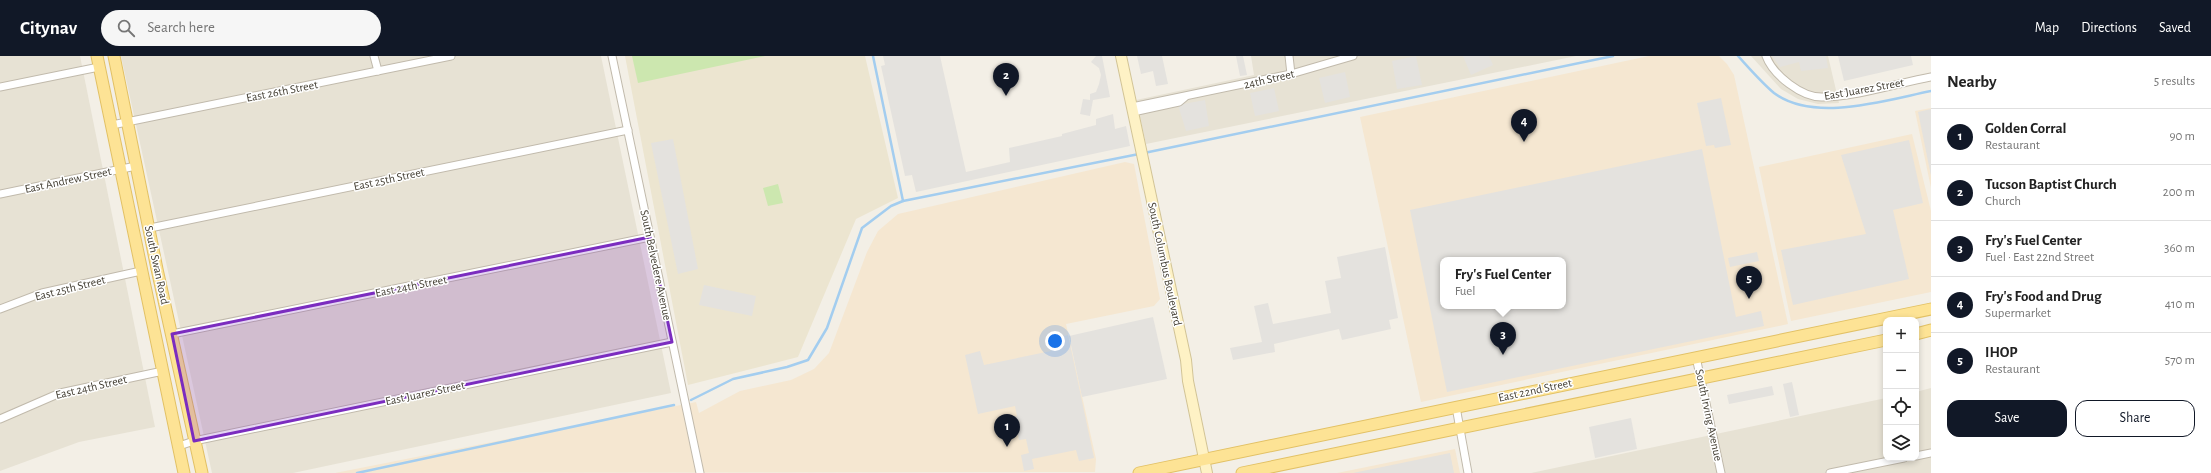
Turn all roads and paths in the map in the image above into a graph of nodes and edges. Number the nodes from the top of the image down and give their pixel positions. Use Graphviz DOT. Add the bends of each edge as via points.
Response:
graph roads {
  1 [pos="114,56"];
  2 [pos="374,56"];
  3 [pos="451,56"];
  4 [pos="612,56"];
  5 [pos="1121,56"];
  6 [pos="1289,56"];
  7 [pos="1353,56"];
  8 [pos="1766,56"];
  9 [pos="98,61"];
  10 [pos="378,71"];
  11 [pos="1291,74"];
  12 [pos="1931,76"];
  13 [pos="0,87"];
  14 [pos="1132,109"];
  15 [pos="129,122"];
  16 [pos="112,125"];
  17 [pos="628,130"];
  18 [pos="136,166"];
  19 [pos="120,170"];
  20 [pos="0,194"];
  21 [pos="150,228"];
  22 [pos="650,237"];
  23 [pos="141,271"];
  24 [pos="1931,308"];
  25 [pos="0,309"];
  26 [pos="1931,330"];
  27 [pos="1919,333"];
  28 [pos="172,334"];
  29 [pos="1883,341"];
  30 [pos="672,342"];
  31 [pos="1696,357"];
  32 [pos="163,371"];
  33 [pos="1701,379"];
  34 [pos="1456,407"];
  35 [pos="0,419"];
  36 [pos="1459,427"];
  37 [pos="194,441"];
  38 [pos="179,446"];
  39 [pos="1931,453"];
  40 [pos="1919,455"];
  41 [pos="1204,460"];
  42 [pos="1889,461"];
  43 [pos="184,473"];
  44 [pos="202,473"];
  45 [pos="700,473"];
  46 [pos="1139,473"];
  47 [pos="1207,473"];
  48 [pos="1242,473"];
  49 [pos="1468,473"];
  50 [pos="1721,473"];
  51 [pos="1830,473"];
  1 -- 15 [label="main road, South Swan Road"];
  2 -- 10 [label="street"];
  3 -- 10 [label="street, East 26th Street"];
  4 -- 17 [label="street, South Belvedere Avenue"];
  5 -- 14 [label="street, South Columbus Boulevard"];
  6 -- 11 [label="street"];
  7 -- 11 [label="street, 24th Street"];
  8 -- 12 [label="street, East Juarez Street" via="1789,86 1816,96 1841,95"];
  9 -- 13 [label="street"];
  9 -- 16 [label="main road, South Swan Road"];
  10 -- 15 [label="street, East 26th Street"];
  11 -- 14 [label="street, 24th Street" via="1185,97 1178,102"];
  14 -- 41 [label="street, South Columbus Boulevard" via="1186,360"];
  15 -- 16 [label="street, East 26th Street"];
  15 -- 18 [label="main road, South Swan Road"];
  16 -- 19 [label="main road, South Swan Road"];
  17 -- 21 [label="street, East 25th Street"];
  17 -- 22 [label="street, South Belvedere Avenue"];
  18 -- 19 [label="street, East Andrew Street"];
  18 -- 21 [label="main road, South Swan Road"];
  19 -- 20 [label="street, East Andrew Street"];
  19 -- 23 [label="main road, South Swan Road"];
  21 -- 28 [label="main road, South Swan Road"];
  22 -- 28 [label="street, East 24th Street"];
  22 -- 30 [label="street, South Belvedere Avenue"];
  23 -- 25 [label="street, East 25th Street" via="42,293"];
  23 -- 32 [label="main road, South Swan Road"];
  24 -- 31 [label="main road, East 22nd Street"];
  26 -- 27 [label="main road"];
  28 -- 37 [label="main road, South Swan Road"];
  29 -- 33 [label="main road, East 22nd Street"];
  30 -- 37 [label="street, East Juarez Street"];
  30 -- 45 [label="street, South Belvedere Avenue"];
  31 -- 33 [label="street, South Irving Avenue"];
  31 -- 34 [label="main road, East 22nd Street"];
  32 -- 35 [label="street, East 24th Street" via="60,393"];
  32 -- 38 [label="main road, South Swan Road"];
  33 -- 36 [label="main road, East 22nd Street"];
  33 -- 50 [label="street, South Irving Avenue"];
  34 -- 36 [label="street"];
  34 -- 41 [label="main road, East 22nd Street"];
  36 -- 48 [label="main road, East 22nd Street"];
  36 -- 49 [label="street"];
  37 -- 38 [label="street, East Juarez Street"];
  37 -- 44 [label="main road, South Swan Road"];
  38 -- 43 [label="main road, South Swan Road"];
  39 -- 40 [label="street"];
  41 -- 46 [label="main road, East 22nd Street"];
  41 -- 47 [label="street, South Columbus Boulevard"];
  42 -- 51 [label="street"];
}
